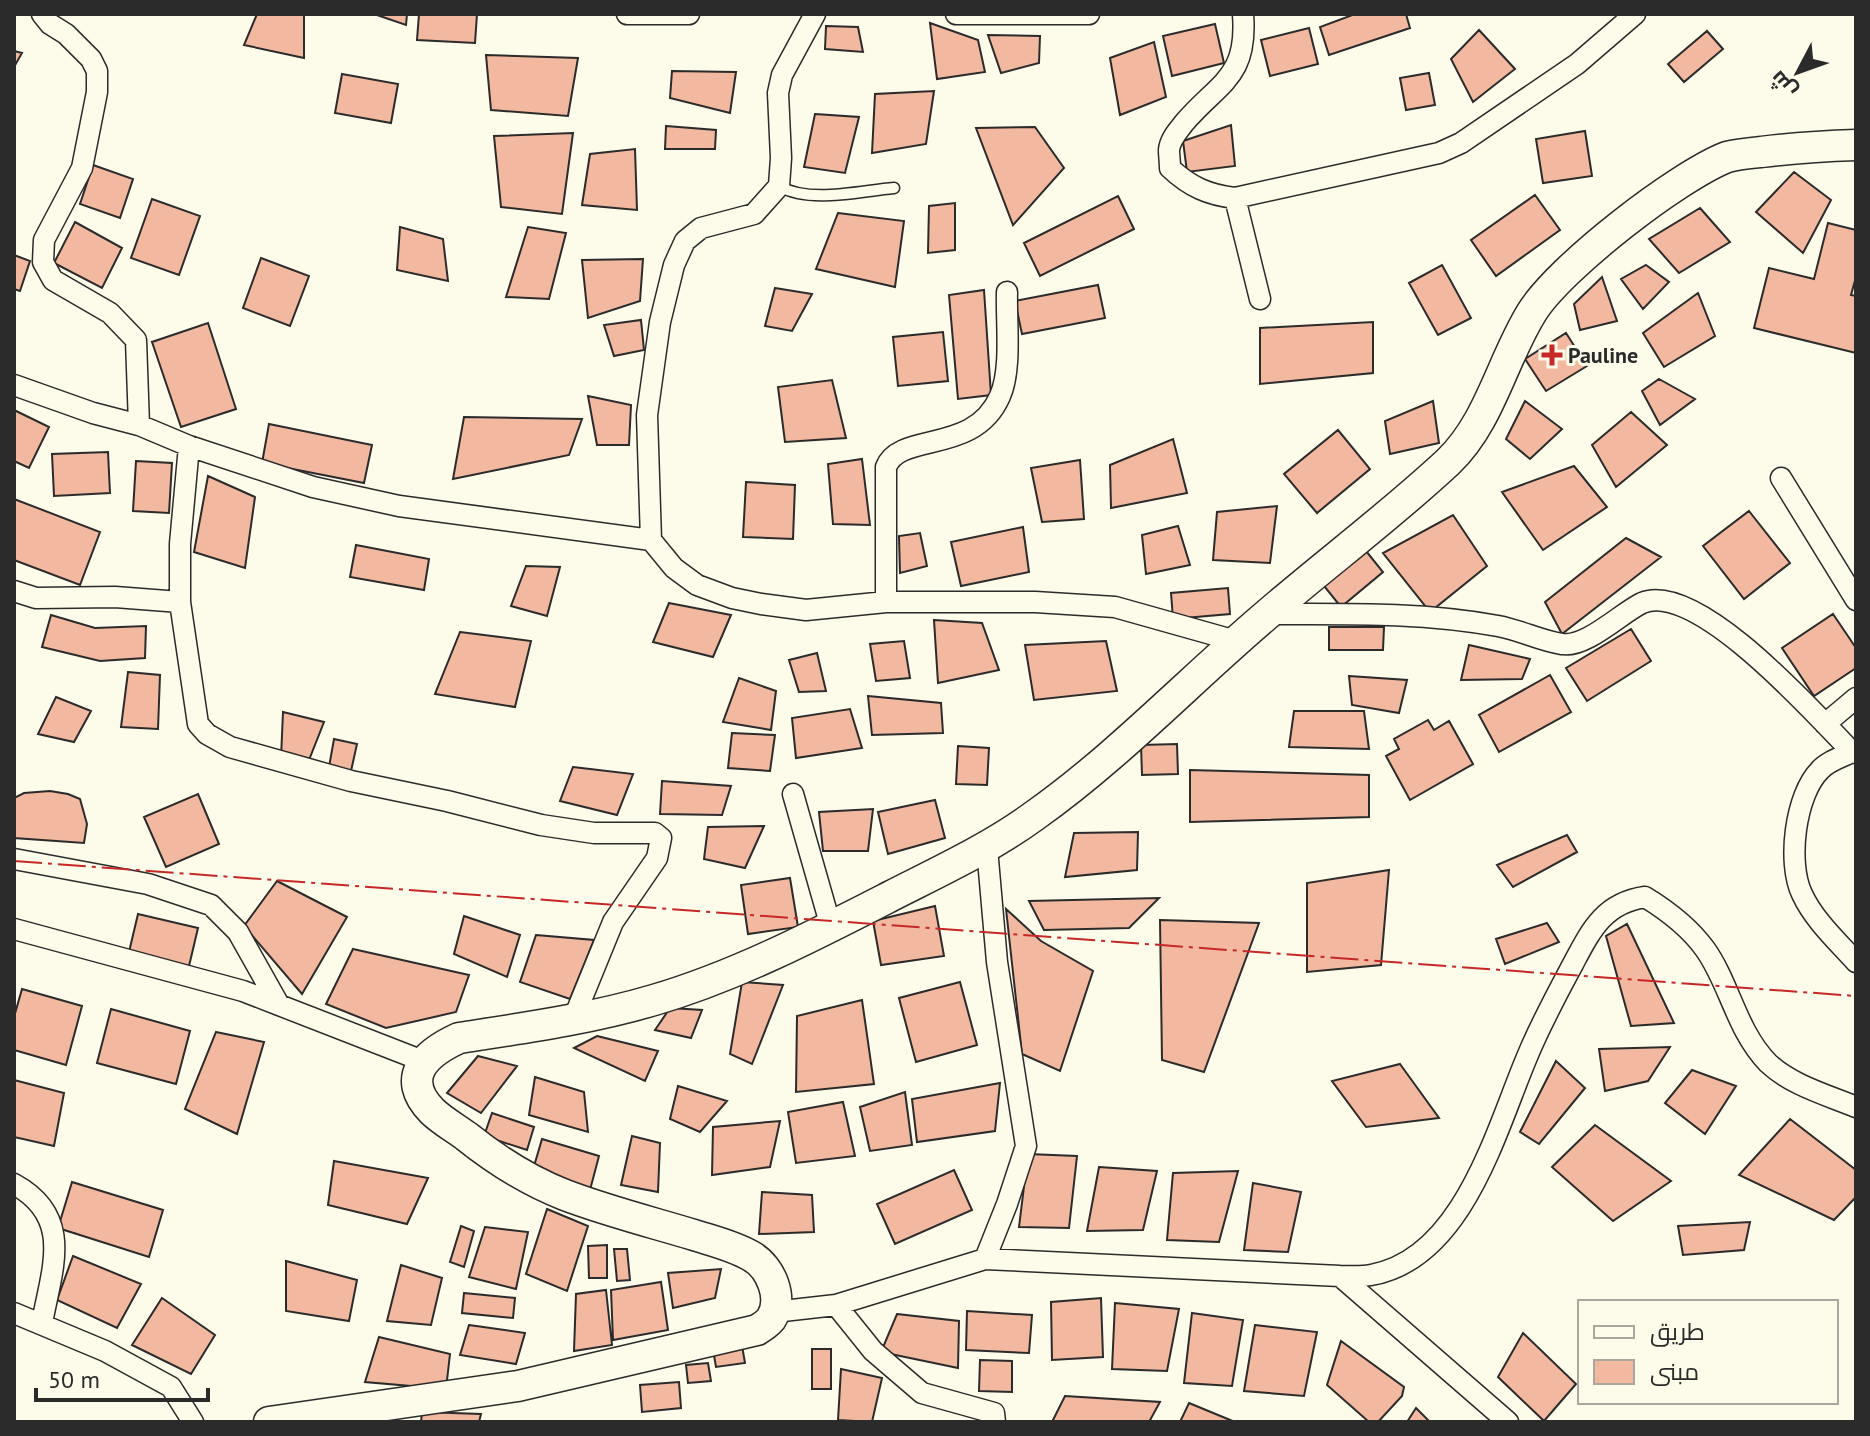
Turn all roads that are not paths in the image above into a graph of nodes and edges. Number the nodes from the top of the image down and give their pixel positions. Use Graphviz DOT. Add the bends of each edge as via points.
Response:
graph roads {
  1 [pos="42,14"];
  2 [pos="627,14"];
  3 [pos="689,14"];
  4 [pos="815,14"];
  5 [pos="956,14"];
  6 [pos="1089,14"];
  7 [pos="1243,14"];
  8 [pos="1635,14"];
  9 [pos="1856,145"];
  10 [pos="779,186"];
  11 [pos="894,188"];
  12 [pos="1235,198"];
  13 [pos="1007,292"];
  14 [pos="1260,299"];
  15 [pos="16,390"];
  16 [pos="139,425"];
  17 [pos="189,446"];
  18 [pos="1781,478"];
  19 [pos="651,540"];
  20 [pos="14,591"];
  21 [pos="1856,600"];
  22 [pos="180,602"];
  23 [pos="886,602"];
  24 [pos="1268,614"];
  25 [pos="1236,641"];
  26 [pos="1856,698"];
  27 [pos="1825,724"];
  28 [pos="1854,753"];
  29 [pos="793,794"];
  30 [pos="987,848"];
  31 [pos="14,859"];
  32 [pos="831,927"];
  33 [pos="14,929"];
  34 [pos="1856,962"];
  35 [pos="279,1005"];
  36 [pos="573,1020"];
  37 [pos="423,1061"];
  38 [pos="1856,1107"];
  39 [pos="14,1184"];
  40 [pos="985,1259"];
  41 [pos="1340,1276"];
  42 [pos="836,1305"];
  43 [pos="774,1312"];
  44 [pos="14,1313"];
  45 [pos="42,1323"];
  46 [pos="999,1419"];
  47 [pos="193,1422"];
  48 [pos="269,1422"];
  49 [pos="1508,1422"];
  1 -- 16 [label="street" via="73,40 97,71 82,168 44,240 43,262 53,280 110,313 136,340"];
  2 -- 3 [label="street"];
  4 -- 10 [label="street" via="782,75 778,93"];
  5 -- 6 [label="street"];
  7 -- 12 [label="street" via="1243,47 1234,71 1174,135 1169,148 1170,168 1179,176 1215,196"];
  8 -- 12 [label="street" via="1577,64 1461,143 1439,153"];
  9 -- 24 [label="street" via="1731,156 1662,196 1583,257 1532,312 1473,433 1453,456"];
  10 -- 11 [label="lane" via="793,194"];
  10 -- 19 [label="street" via="754,214 701,228 685,241 674,265 647,415"];
  12 -- 14 [label="street"];
  13 -- 23 [label="street" via="1005,380 988,417 945,440 898,453 886,467"];
  15 -- 16 [label="street"];
  16 -- 17 [label="street"];
  17 -- 19 [label="street" via="313,487 399,506"];
  17 -- 22 [label="street"];
  18 -- 21 [label="street"];
  19 -- 23 [label="street" via="697,585 732,598 806,610"];
  20 -- 22 [label="street" via="36,598"];
  22 -- 36 [label="street" via="198,724 230,747 541,825 594,833 655,833 661,838 657,858 613,922"];
  23 -- 25 [label="street" via="1115,607"];
  24 -- 25 [label="street"];
  24 -- 27 [label="street" via="1416,615 1500,626 1565,645 1597,633 1641,604 1670,600 1747,648"];
  25 -- 30 [label="street" via="1136,733 1039,813"];
  26 -- 27 [label="street"];
  27 -- 28 [label="street"];
  28 -- 34 [label="street" via="1818,771 1803,800 1793,858 1802,896"];
  29 -- 32 [label="street"];
  30 -- 32 [label="street"];
  30 -- 40 [label="street" via="997,962 1026,1146"];
  31 -- 35 [label="street" via="148,884 211,905 238,932"];
  32 -- 36 [label="street" via="695,986"];
  33 -- 35 [label="street"];
  35 -- 37 [label="street"];
  36 -- 37 [label="street" via="459,1038"];
  37 -- 43 [label="street" via="419,1093 432,1111 500,1162 565,1195 754,1257 770,1273"];
  38 -- 41 [label="street" via="1788,1078 1768,1063 1735,1014 1707,952 1687,927 1645,897 1621,902 1606,911 1562,983 1455,1219 1404,1262 1371,1275"];
  39 -- 45 [label="street" via="47,1211 55,1236"];
  40 -- 41 [label="street"];
  40 -- 42 [label="street"];
  41 -- 49 [label="street"];
  42 -- 43 [label="street"];
  42 -- 46 [label="street" via="873,1351 922,1393"];
  43 -- 48 [label="street" via="757,1330 518,1386"];
  44 -- 45 [label="street"];
  45 -- 47 [label="street" via="171,1387"];
}
